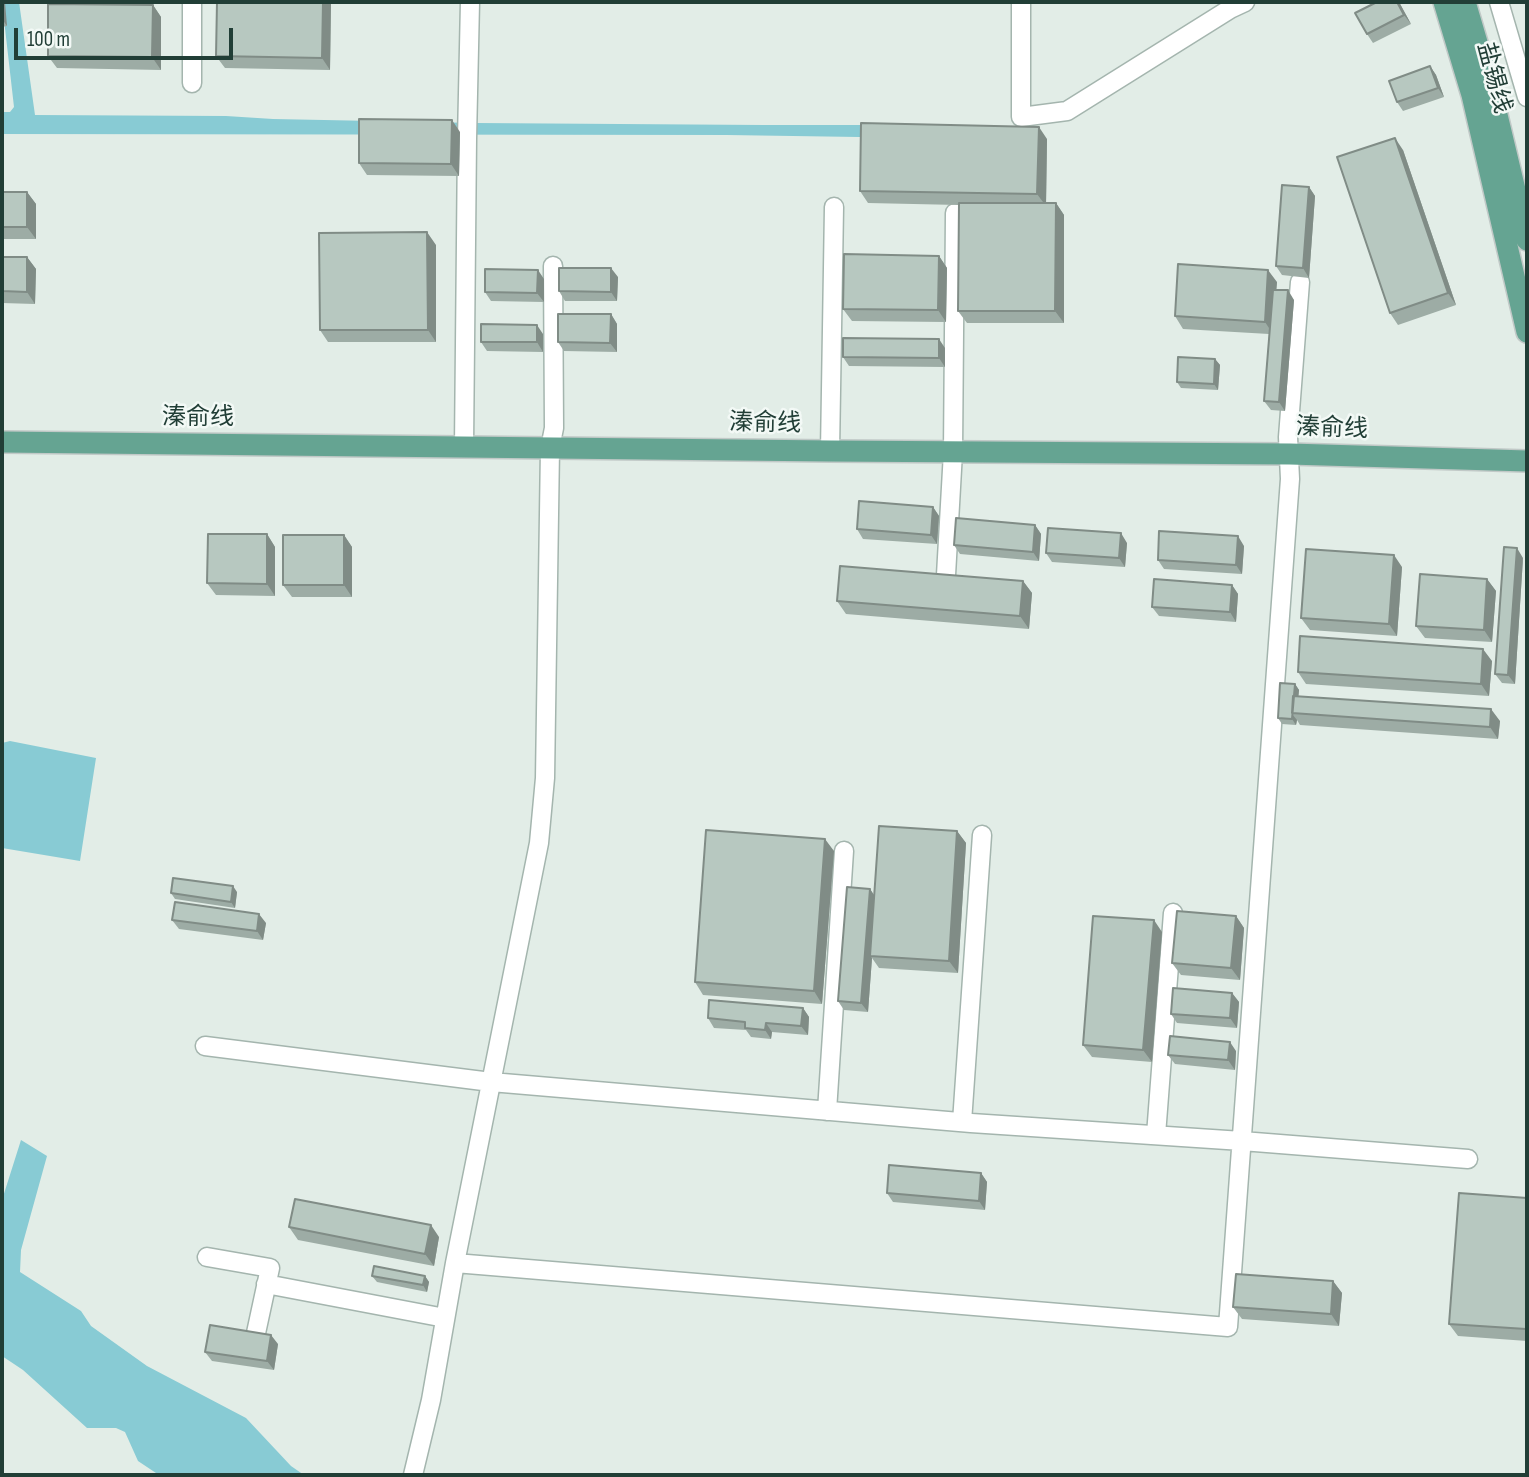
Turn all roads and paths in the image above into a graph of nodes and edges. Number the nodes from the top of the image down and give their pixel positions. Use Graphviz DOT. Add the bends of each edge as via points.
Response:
graph roads {
  1 [pos="192,2"];
  2 [pos="470,2"];
  3 [pos="1021,2"];
  4 [pos="1444,2"];
  5 [pos="1465,2"];
  6 [pos="1499,2"];
  7 [pos="1235,4"];
  8 [pos="192,83"];
  9 [pos="1527,97"];
  10 [pos="834,207"];
  11 [pos="955,213"];
  12 [pos="1527,240"];
  13 [pos="553,266"];
  14 [pos="1300,282"];
  15 [pos="1527,332"];
  16 [pos="2,442"];
  17 [pos="464,446"];
  18 [pos="550,448"];
  19 [pos="830,451"];
  20 [pos="953,452"];
  21 [pos="1290,454"];
  22 [pos="1527,461"];
  23 [pos="946,575"];
  24 [pos="982,835"];
  25 [pos="844,851"];
  26 [pos="1173,913"];
  27 [pos="205,1045"];
  28 [pos="491,1082"];
  29 [pos="827,1111"];
  30 [pos="962,1122"];
  31 [pos="1156,1135"];
  32 [pos="1242,1141"];
  33 [pos="1468,1158"];
  34 [pos="207,1257"];
  35 [pos="455,1263"];
  36 [pos="266,1284"];
  37 [pos="445,1318"];
  38 [pos="256,1333"];
  39 [pos="413,1475"];
  1 -- 8 [label="street"];
  2 -- 17 [label="street"];
  3 -- 7 [label="street" via="1021,117 1067,111"];
  4 -- 15 [label="main road, 盐锡线" via="1472,95"];
  5 -- 12 [label="main road, 盐锡线"];
  6 -- 9 [label="street"];
  10 -- 19 [label="street"];
  11 -- 20 [label="street"];
  13 -- 18 [label="street" via="554,428"];
  14 -- 21 [label="street"];
  16 -- 17 [label="main road, 溱俞线"];
  17 -- 18 [label="main road, 溱俞线"];
  18 -- 19 [label="main road, 溱俞线"];
  18 -- 28 [label="street" via="545,778 539,843"];
  19 -- 20 [label="main road, 溱俞线"];
  20 -- 21 [label="main road, 溱俞线"];
  20 -- 23 [label="street"];
  21 -- 22 [label="main road, 溱俞线"];
  21 -- 32 [label="street"];
  24 -- 30 [label="street"];
  25 -- 29 [label="street"];
  26 -- 31 [label="street"];
  27 -- 28 [label="street"];
  28 -- 29 [label="street"];
  28 -- 35 [label="street"];
  29 -- 30 [label="street"];
  30 -- 31 [label="street"];
  31 -- 32 [label="street"];
  32 -- 33 [label="street"];
  32 -- 35 [label="street" via="1228,1327"];
  34 -- 36 [label="street" via="270,1268"];
  35 -- 37 [label="street"];
  36 -- 37 [label="street"];
  36 -- 38 [label="street"];
  37 -- 39 [label="street"];
}
